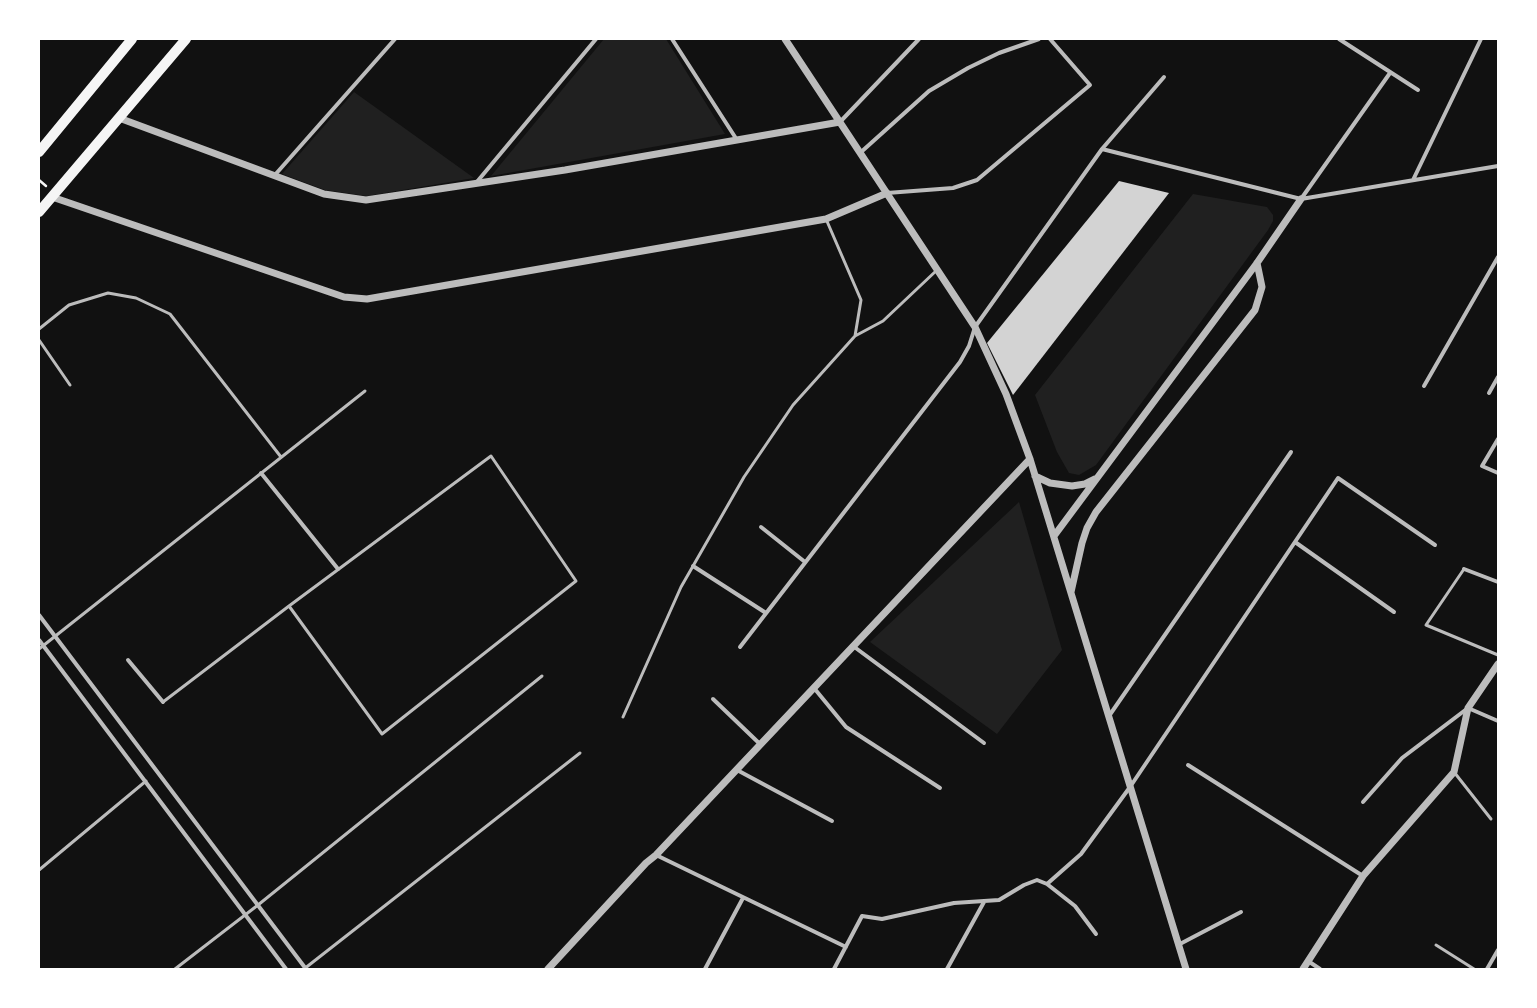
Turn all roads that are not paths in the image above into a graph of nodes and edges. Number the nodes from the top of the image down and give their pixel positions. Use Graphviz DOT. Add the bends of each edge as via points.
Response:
graph roads {
  1 [pos="132,39"];
  2 [pos="186,39"];
  3 [pos="395,39"];
  4 [pos="596,39"];
  5 [pos="672,39"];
  6 [pos="785,39"];
  7 [pos="919,39"];
  8 [pos="1039,39"];
  9 [pos="1050,39"];
  10 [pos="1339,39"];
  11 [pos="1480,39"];
  12 [pos="1390,73"];
  13 [pos="1164,77"];
  14 [pos="1418,90"];
  15 [pos="119,118"];
  16 [pos="840,122"];
  17 [pos="738,140"];
  18 [pos="1102,149"];
  19 [pos="39,152"];
  20 [pos="860,153"];
  21 [pos="1498,165"];
  22 [pos="274,176"];
  23 [pos="1413,180"];
  24 [pos="476,184"];
  25 [pos="887,193"];
  26 [pos="52,196"];
  27 [pos="1300,199"];
  28 [pos="39,212"];
  29 [pos="826,219"];
  30 [pos="1498,257"];
  31 [pos="1257,263"];
  32 [pos="938,270"];
  33 [pos="975,327"];
  34 [pos="39,328"];
  35 [pos="855,336"];
  36 [pos="39,340"];
  37 [pos="1498,377"];
  38 [pos="70,385"];
  39 [pos="1424,386"];
  40 [pos="365,391"];
  41 [pos="1489,393"];
  42 [pos="1498,439"];
  43 [pos="1291,452"];
  44 [pos="282,457"];
  45 [pos="1030,459"];
  46 [pos="261,473"];
  47 [pos="1498,473"];
  48 [pos="1035,476"];
  49 [pos="1097,478"];
  50 [pos="761,526"];
  51 [pos="1054,536"];
  52 [pos="1295,542"];
  53 [pos="1435,546"];
  54 [pos="805,562"];
  55 [pos="693,566"];
  56 [pos="338,569"];
  57 [pos="1464,569"];
  58 [pos="1498,582"];
  59 [pos="1071,592"];
  60 [pos="289,606"];
  61 [pos="1394,612"];
  62 [pos="766,613"];
  63 [pos="39,615"];
  64 [pos="54,636"];
  65 [pos="39,640"];
  66 [pos="853,646"];
  67 [pos="41,647"];
  68 [pos="740,647"];
  69 [pos="1498,655"];
  70 [pos="128,660"];
  71 [pos="1498,664"];
  72 [pos="542,676"];
  73 [pos="814,688"];
  74 [pos="713,699"];
  75 [pos="163,702"];
  76 [pos="1468,708"];
  77 [pos="623,717"];
  78 [pos="1108,717"];
  79 [pos="1498,721"];
  80 [pos="984,744"];
  81 [pos="761,745"];
  82 [pos="580,753"];
  83 [pos="1188,765"];
  84 [pos="737,770"];
  85 [pos="1454,772"];
  86 [pos="146,781"];
  87 [pos="1130,787"];
  88 [pos="940,788"];
  89 [pos="1363,802"];
  90 [pos="1491,819"];
  91 [pos="832,821"];
  92 [pos="656,855"];
  93 [pos="39,870"];
  94 [pos="1363,876"];
  95 [pos="1046,884"];
  96 [pos="743,898"];
  97 [pos="984,902"];
  98 [pos="258,905"];
  99 [pos="1241,912"];
  100 [pos="245,914"];
  101 [pos="1096,934"];
  102 [pos="1178,945"];
  103 [pos="1436,945"];
  104 [pos="846,947"];
  105 [pos="1498,950"];
  106 [pos="1308,961"];
  107 [pos="175,969"];
  108 [pos="286,969"];
  109 [pos="305,969"];
  110 [pos="548,969"];
  111 [pos="705,969"];
  112 [pos="834,969"];
  113 [pos="947,969"];
  114 [pos="1186,969"];
  115 [pos="1303,969"];
  116 [pos="1320,969"];
  117 [pos="1474,969"];
  118 [pos="1487,969"];
  1 -- 19 [label="main road"];
  2 -- 15 [label="main road"];
  3 -- 22 [label="street"];
  4 -- 24 [label="street"];
  5 -- 17 [label="street"];
  6 -- 16 [label="street"];
  7 -- 16 [label="street"];
  8 -- 20 [label="street" via="968,68 929,92"];
  9 -- 25 [label="street" via="1090,85 977,180 953,188"];
  10 -- 12 [label="street"];
  11 -- 23 [label="street"];
  12 -- 14 [label="street"];
  12 -- 27 [label="street"];
  13 -- 18 [label="street"];
  15 -- 22 [label="street"];
  15 -- 26 [label="main road"];
  16 -- 17 [label="street"];
  16 -- 20 [label="street"];
  17 -- 24 [label="street"];
  18 -- 27 [label="street"];
  18 -- 33 [label="street"];
  20 -- 25 [label="street"];
  21 -- 23 [label="street"];
  22 -- 24 [label="street" via="324,194 366,200"];
  23 -- 27 [label="street"];
  25 -- 29 [label="street"];
  25 -- 32 [label="street"];
  26 -- 28 [label="main road"];
  26 -- 29 [label="street" via="354,299 367,299"];
  27 -- 31 [label="street"];
  29 -- 35 [label="lane" via="861,300"];
  30 -- 39 [label="street"];
  31 -- 49 [label="street"];
  31 -- 59 [label="street" via="1262,287 1256,310 1096,512 1082,544"];
  32 -- 33 [label="street"];
  32 -- 35 [label="lane" via="883,321"];
  33 -- 45 [label="street" via="1006,394"];
  33 -- 54 [label="street" via="960,362"];
  34 -- 44 [label="lane" via="69,306 108,293 136,298 170,314"];
  35 -- 55 [label="lane" via="793,405 744,477"];
  36 -- 38 [label="lane"];
  37 -- 41 [label="street"];
  40 -- 44 [label="lane"];
  42 -- 47 [label="street" via="1482,466"];
  43 -- 78 [label="street"];
  44 -- 46 [label="lane"];
  45 -- 48 [label="street"];
  45 -- 66 [label="street"];
  46 -- 56 [label="street"];
  46 -- 64 [label="lane"];
  48 -- 49 [label="street" via="1050,483 1072,486 1085,484"];
  48 -- 51 [label="street"];
  49 -- 51 [label="street"];
  50 -- 54 [label="street"];
  51 -- 59 [label="street"];
  52 -- 53 [label="street" via="1338,478"];
  52 -- 61 [label="street"];
  52 -- 87 [label="street"];
  54 -- 62 [label="street"];
  55 -- 62 [label="street"];
  55 -- 77 [label="lane" via="681,587"];
  56 -- 60 [label="lane"];
  56 -- 60 [label="lane" via="491,456 576,581 382,734"];
  57 -- 58 [label="street"];
  57 -- 69 [label="lane" via="1426,625"];
  59 -- 78 [label="street"];
  60 -- 75 [label="lane"];
  62 -- 68 [label="street"];
  63 -- 64 [label="street"];
  64 -- 67 [label="lane"];
  64 -- 98 [label="street"];
  65 -- 67 [label="street"];
  66 -- 73 [label="street"];
  66 -- 80 [label="street"];
  67 -- 86 [label="street"];
  70 -- 75 [label="street"];
  71 -- 76 [label="street"];
  72 -- 98 [label="lane"];
  73 -- 81 [label="street"];
  73 -- 88 [label="street" via="846,727"];
  74 -- 81 [label="street"];
  76 -- 79 [label="street"];
  76 -- 85 [label="street"];
  76 -- 89 [label="street" via="1402,758"];
  78 -- 87 [label="street"];
  81 -- 84 [label="street"];
  82 -- 109 [label="lane"];
  83 -- 94 [label="street"];
  84 -- 91 [label="street"];
  84 -- 92 [label="street"];
  85 -- 90 [label="lane"];
  85 -- 94 [label="street"];
  86 -- 93 [label="lane"];
  86 -- 100 [label="street"];
  87 -- 95 [label="street" via="1081,854"];
  87 -- 102 [label="street"];
  92 -- 96 [label="street"];
  92 -- 110 [label="street"];
  94 -- 106 [label="street"];
  95 -- 97 [label="street" via="1037,880 1024,884 999,900"];
  95 -- 101 [label="street" via="1075,906"];
  96 -- 104 [label="street"];
  96 -- 111 [label="street"];
  97 -- 104 [label="street" via="954,903 882,919 862,916"];
  97 -- 113 [label="street"];
  98 -- 100 [label="lane"];
  98 -- 109 [label="street"];
  99 -- 102 [label="street"];
  100 -- 107 [label="lane"];
  100 -- 108 [label="street"];
  102 -- 114 [label="street"];
  103 -- 117 [label="lane"];
  104 -- 112 [label="street"];
  105 -- 118 [label="street"];
  106 -- 115 [label="street"];
  106 -- 116 [label="street"];
}
